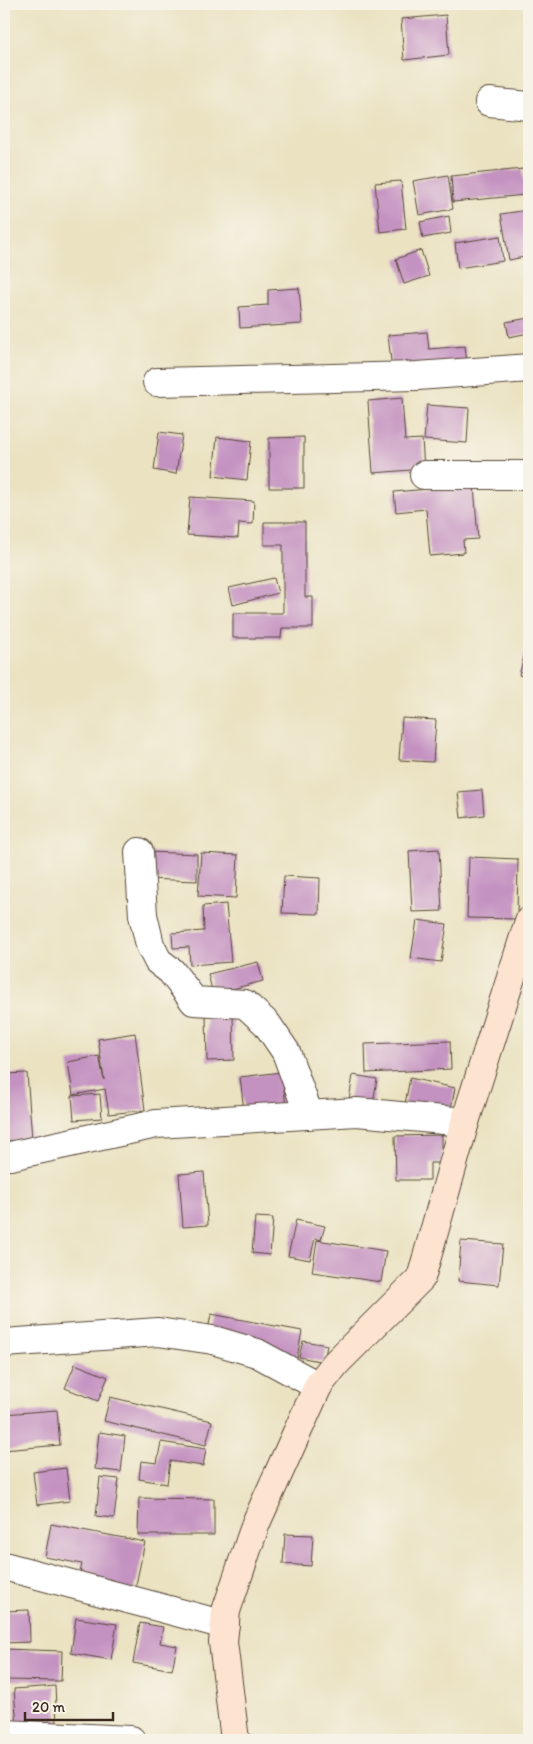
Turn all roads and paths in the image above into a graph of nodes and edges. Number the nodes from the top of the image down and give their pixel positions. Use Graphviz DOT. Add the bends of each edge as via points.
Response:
graph roads {
  1 [pos="489,102"];
  2 [pos="529,106"];
  3 [pos="529,368"];
  4 [pos="157,382"];
  5 [pos="424,475"];
  6 [pos="529,475"];
  7 [pos="139,852"];
  8 [pos="529,921"];
  9 [pos="309,1115"];
  10 [pos="465,1122"];
  11 [pos="4,1155"];
  12 [pos="4,1343"];
  13 [pos="318,1386"];
  14 [pos="4,1566"];
  15 [pos="225,1625"];
  16 [pos="4,1734"];
  17 [pos="131,1740"];
  18 [pos="235,1740"];
  1 -- 2 [label="street"];
  3 -- 4 [label="street" via="417,376"];
  5 -- 6 [label="street"];
  7 -- 9 [label="street" via="143,915 150,945 158,960 171,971 194,1001 245,1004 267,1024 286,1052"];
  8 -- 10 [label="street"];
  9 -- 10 [label="street" via="357,1112"];
  9 -- 11 [label="street" via="156,1124"];
  10 -- 13 [label="street" via="421,1278 336,1363"];
  12 -- 13 [label="street" via="158,1332 213,1340 257,1353"];
  13 -- 15 [label="street" via="256,1523 226,1611"];
  14 -- 15 [label="street"];
  15 -- 18 [label="street" via="223,1642"];
  16 -- 17 [label="street"];
}
